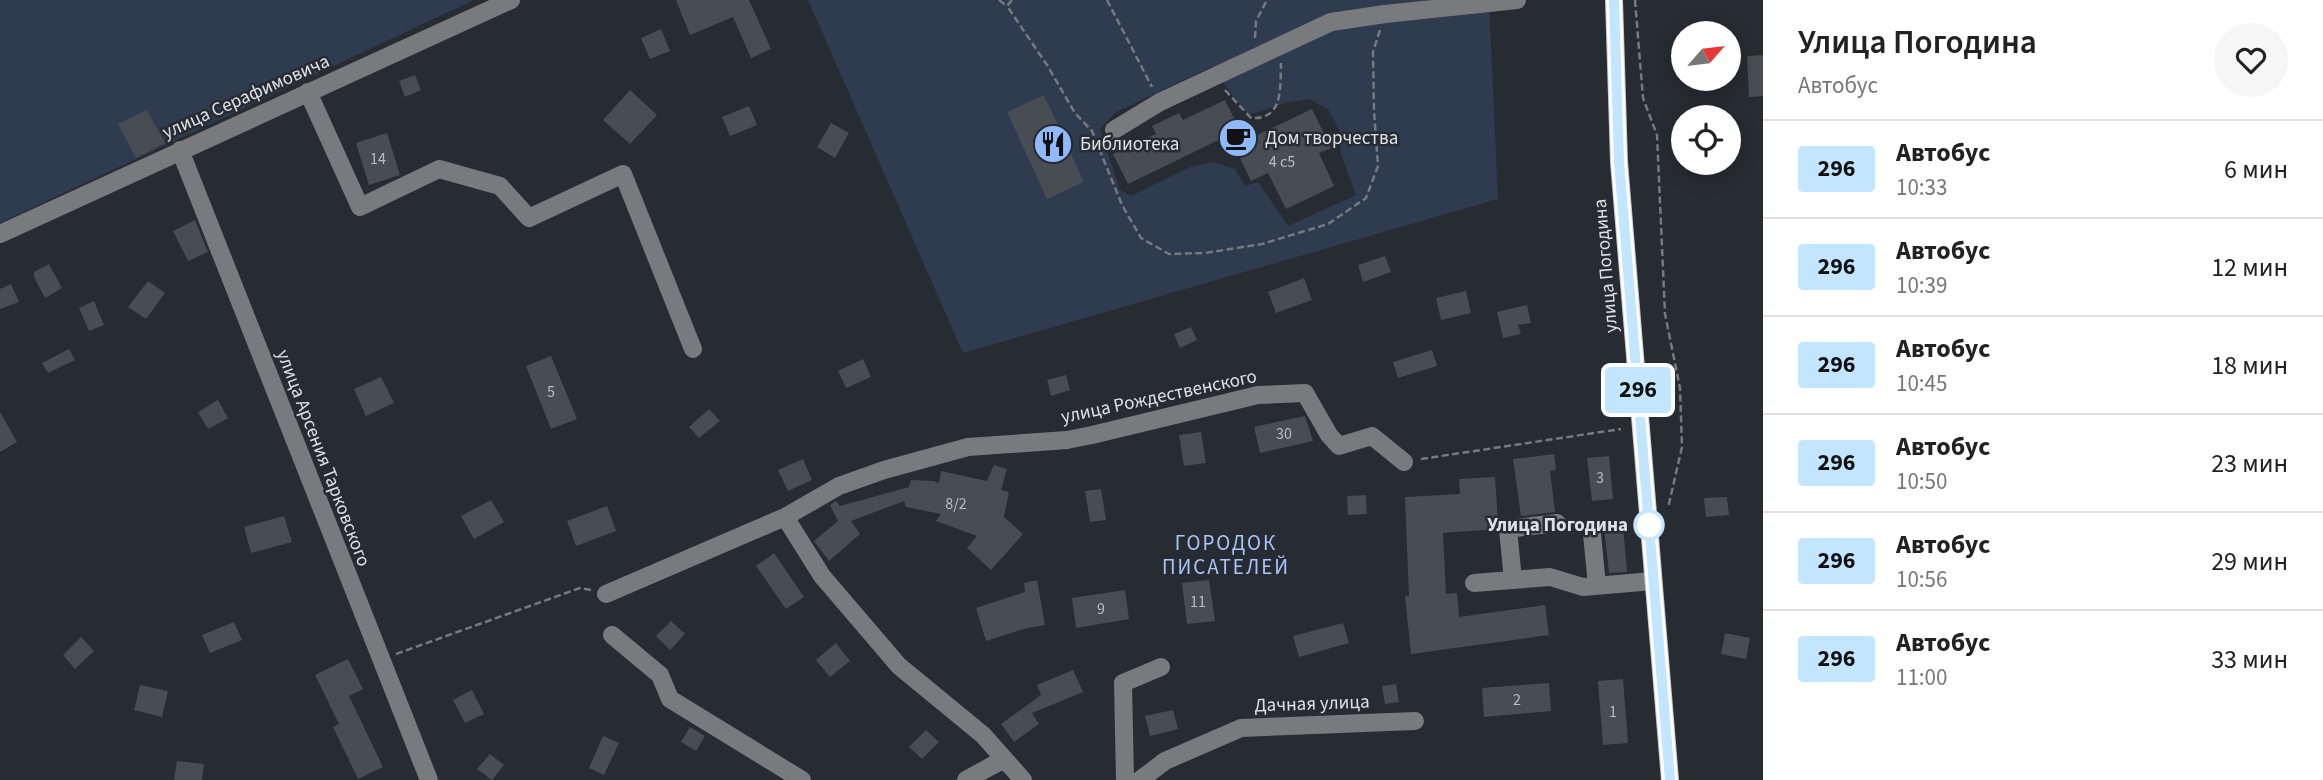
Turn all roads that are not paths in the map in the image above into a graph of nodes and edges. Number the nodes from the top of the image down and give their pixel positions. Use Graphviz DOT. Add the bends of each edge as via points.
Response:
graph roads {
  1 [pos="511,0"];
  2 [pos="1517,0"];
  3 [pos="1614,0"];
  4 [pos="308,92"];
  5 [pos="1114,130"];
  6 [pos="180,150"];
  7 [pos="0,234"];
  8 [pos="693,349"];
  9 [pos="1404,462"];
  10 [pos="785,517"];
  11 [pos="1556,523"];
  12 [pos="1592,534"];
  13 [pos="1513,580"];
  14 [pos="1653,581"];
  15 [pos="1474,583"];
  16 [pos="1597,585"];
  17 [pos="606,593"];
  18 [pos="611,635"];
  19 [pos="1161,667"];
  20 [pos="1415,721"];
  21 [pos="1004,759"];
  22 [pos="429,780"];
  23 [pos="802,780"];
  24 [pos="966,780"];
  25 [pos="1023,780"];
  26 [pos="1125,780"];
  27 [pos="1140,780"];
  28 [pos="1670,780"];
  1 -- 4 [label="street, улица Серафимовича"];
  2 -- 5 [label="street" via="1331,22 1160,102"];
  3 -- 14 [label="main road, улица Погодина" via="1619,162"];
  4 -- 6 [label="street, улица Серафимовича"];
  4 -- 8 [label="street" via="360,207 439,169 500,186 529,218 623,174"];
  6 -- 7 [label="street, улица Серафимовича"];
  6 -- 22 [label="street, улица Арсения Тарковского"];
  9 -- 10 [label="street, улица Рождественского" via="1371,436 1339,446 1305,393 1258,396 1067,440 968,447 839,486"];
  10 -- 17 [label="street, улица Рождественского"];
  10 -- 21 [label="street" via="822,576 900,666 983,735"];
  11 -- 13 [label="street" via="1508,529"];
  12 -- 16 [label="street"];
  13 -- 15 [label="street"];
  13 -- 16 [label="street" via="1550,577 1583,587"];
  14 -- 16 [label="street"];
  14 -- 28 [label="main road, улица Погодина"];
  18 -- 23 [label="street" via="660,675 670,699"];
  19 -- 26 [label="street" via="1123,683"];
  20 -- 27 [label="street, Дачная улица" via="1241,728 1165,761"];
  21 -- 24 [label="street"];
  21 -- 25 [label="street"];
}
